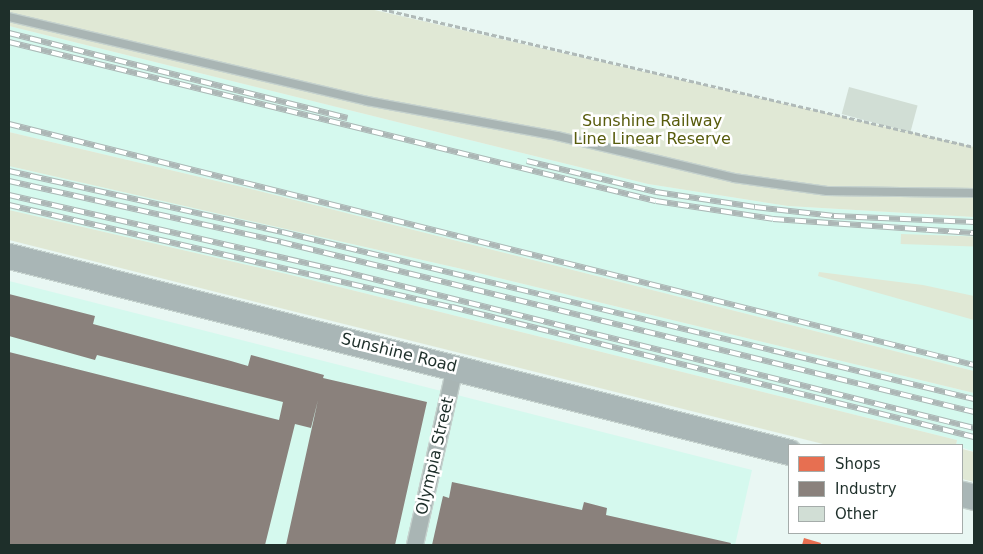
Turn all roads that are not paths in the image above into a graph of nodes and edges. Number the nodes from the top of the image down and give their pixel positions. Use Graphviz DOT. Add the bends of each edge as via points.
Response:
graph roads {
  1 [pos="9,17"];
  2 [pos="974,193"];
  3 [pos="9,256"];
  4 [pos="455,367"];
  5 [pos="788,452"];
  6 [pos="414,545"];
  1 -- 2 [label="lane" via="367,101 557,136 734,178 827,191"];
  3 -- 4 [label="main road, Sunshine Road"];
  4 -- 5 [label="main road, Sunshine Road"];
  4 -- 6 [label="street, Olympia Street"];
}
